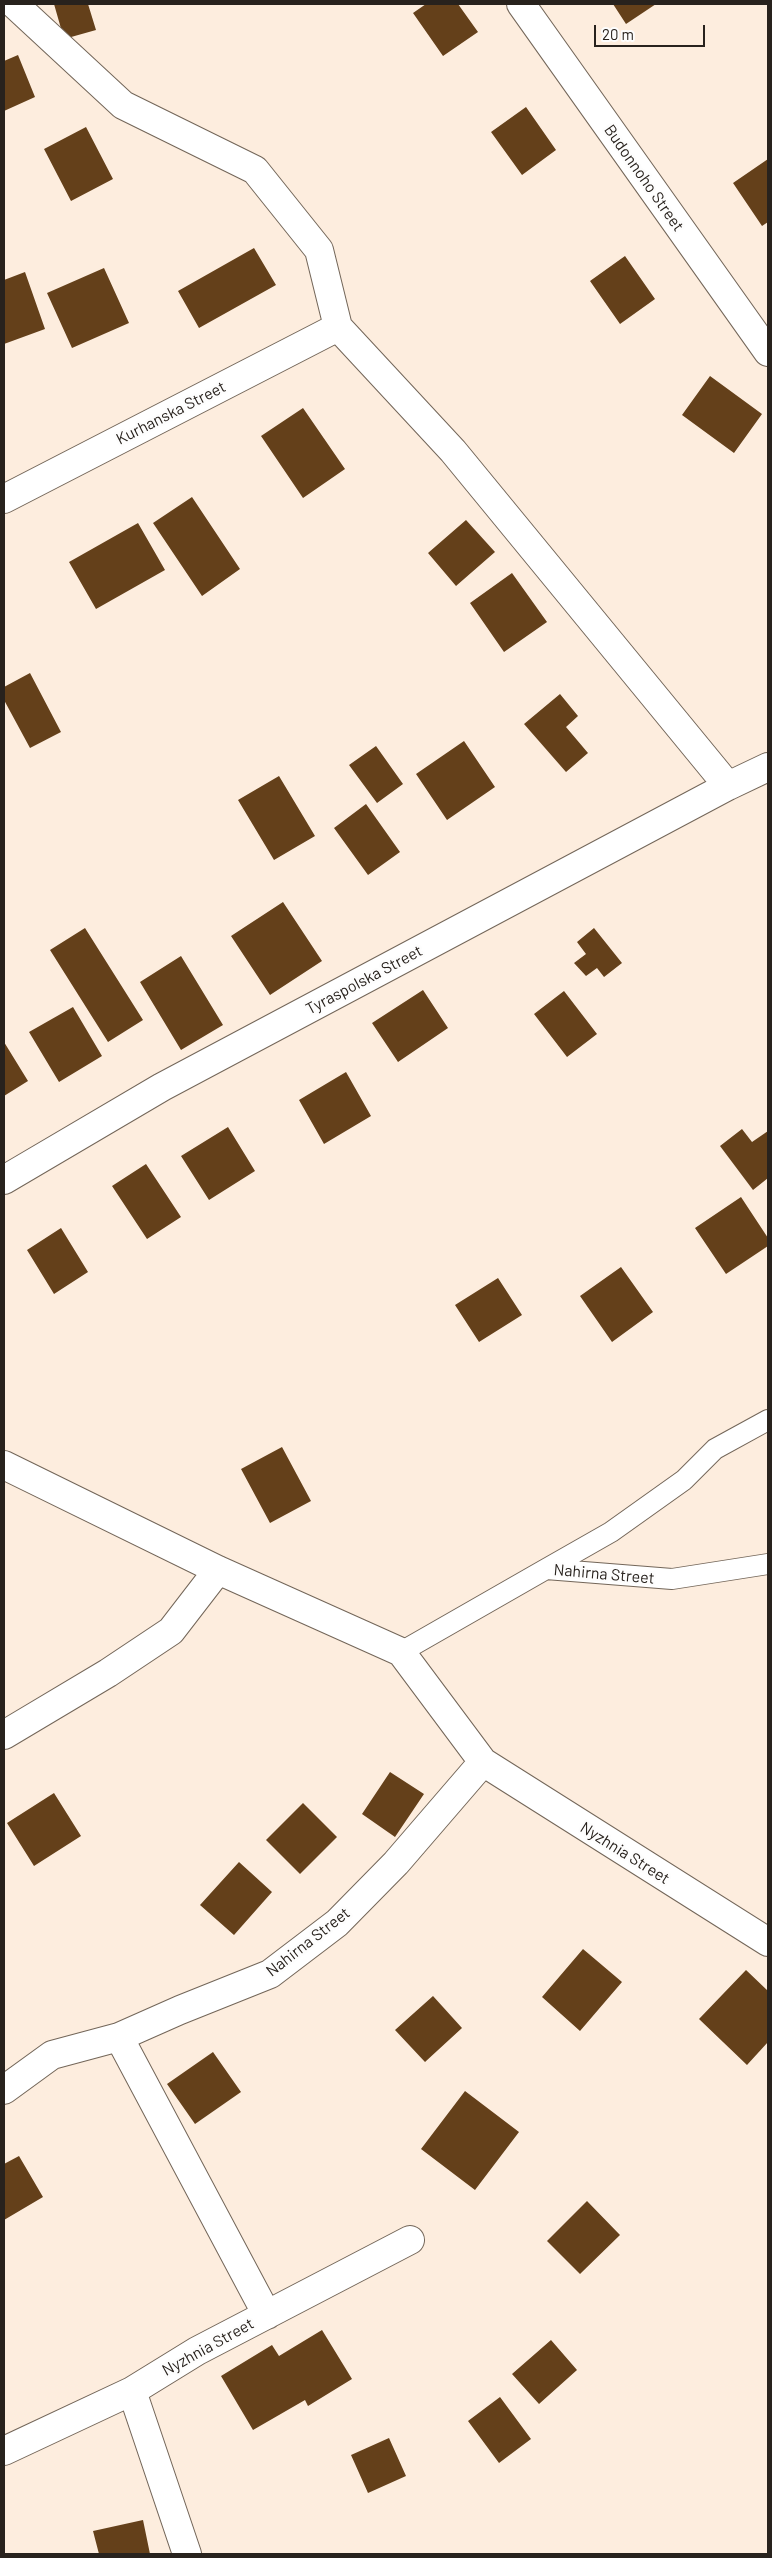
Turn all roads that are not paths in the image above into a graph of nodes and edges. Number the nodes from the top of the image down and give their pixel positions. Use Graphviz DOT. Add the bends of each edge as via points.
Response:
graph roads {
  1 [pos="14,4"];
  2 [pos="521,4"];
  3 [pos="338,327"];
  4 [pos="768,352"];
  5 [pos="4,499"];
  6 [pos="768,767"];
  7 [pos="728,786"];
  8 [pos="4,1180"];
  9 [pos="768,1420"];
  10 [pos="4,1465"];
  11 [pos="768,1564"];
  12 [pos="546,1568"];
  13 [pos="218,1570"];
  14 [pos="401,1652"];
  15 [pos="4,1735"];
  16 [pos="483,1762"];
  17 [pos="768,1942"];
  18 [pos="119,2038"];
  19 [pos="4,2090"];
  20 [pos="410,2240"];
  21 [pos="266,2315"];
  22 [pos="132,2391"];
  23 [pos="4,2451"];
  24 [pos="188,2554"];
  1 -- 3 [label="street" via="122,105 255,170 319,250"];
  2 -- 4 [label="street, Budonnoho Street"];
  3 -- 5 [label="street, Kurhanska Street"];
  3 -- 7 [label="street" via="453,451"];
  6 -- 7 [label="street, Tyraspolska Street"];
  7 -- 8 [label="street, Tyraspolska Street" via="162,1087"];
  9 -- 12 [label="lane" via="715,1449 684,1480 611,1532"];
  10 -- 13 [label="street"];
  11 -- 12 [label="lane, Nahirna Street" via="672,1579"];
  12 -- 14 [label="lane, Nahirna Street"];
  13 -- 14 [label="street"];
  13 -- 15 [label="street" via="171,1631"];
  14 -- 16 [label="street"];
  16 -- 17 [label="street, Nyzhnia Street"];
  16 -- 18 [label="street, Nahirna Street" via="396,1863 337,1923 270,1974"];
  18 -- 19 [label="street, Nahirna Street" via="52,2055"];
  18 -- 21 [label="street"];
  20 -- 21 [label="street, Nyzhnia Street"];
  21 -- 22 [label="street, Nyzhnia Street" via="197,2351"];
  22 -- 23 [label="street, Nyzhnia Street"];
  22 -- 24 [label="street"];
}
